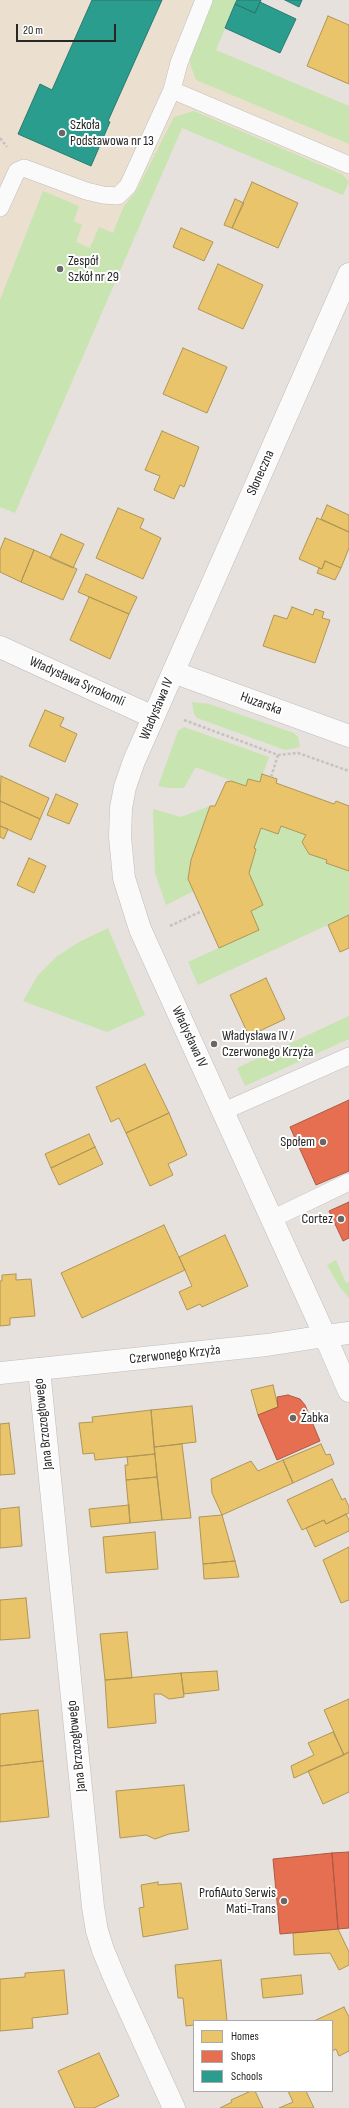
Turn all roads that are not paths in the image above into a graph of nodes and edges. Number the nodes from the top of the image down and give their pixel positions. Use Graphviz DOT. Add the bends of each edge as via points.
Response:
graph roads {
  1 [pos="204,0"];
  2 [pos="172,90"];
  3 [pos="349,165"];
  4 [pos="0,208"];
  5 [pos="349,274"];
  6 [pos="0,647"];
  7 [pos="173,672"];
  8 [pos="154,717"];
  9 [pos="349,736"];
  10 [pos="349,1056"];
  11 [pos="224,1111"];
  12 [pos="349,1182"];
  13 [pos="272,1219"];
  14 [pos="349,1332"];
  15 [pos="325,1336"];
  16 [pos="39,1369"];
  17 [pos="0,1373"];
  18 [pos="349,1391"];
  19 [pos="174,2108"];
  1 -- 2 [label="lane" via="179,63"];
  2 -- 3 [label="lane"];
  2 -- 4 [label="lane" via="128,186 118,196 86,191 24,168 17,171"];
  5 -- 7 [label="street, Słoneczna"];
  6 -- 8 [label="street, Władysława Syrokomli"];
  7 -- 8 [label="street, Władysława IV"];
  7 -- 9 [label="street, Huzarska"];
  8 -- 11 [label="street, Władysława IV" via="134,761 126,787 120,822 122,865 130,902 140,929"];
  10 -- 11 [label="lane"];
  11 -- 13 [label="street, Władysława IV"];
  12 -- 13 [label="lane"];
  13 -- 15 [label="street, Władysława IV"];
  14 -- 15 [label="street, Czerwonego Krzyża"];
  15 -- 16 [label="street, Czerwonego Krzyża" via="267,1345"];
  15 -- 18 [label="street, Władysława IV"];
  16 -- 17 [label="street, Czerwonego Krzyża"];
  16 -- 19 [label="street, Jana Brzozogłowego" via="98,1931 103,1950"];
}
